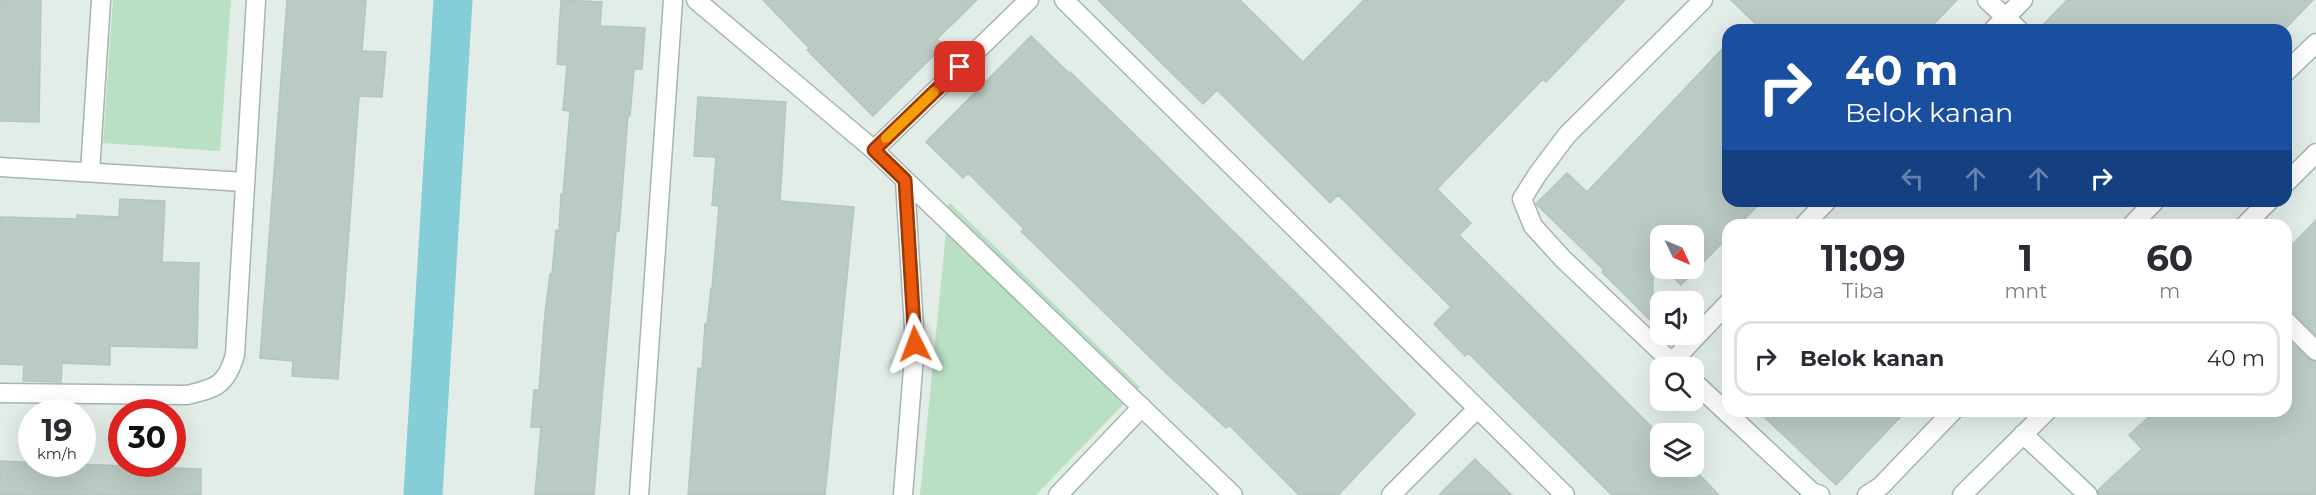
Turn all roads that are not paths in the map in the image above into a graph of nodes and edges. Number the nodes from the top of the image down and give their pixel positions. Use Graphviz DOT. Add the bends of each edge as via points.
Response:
graph roads {
  1 [pos="101,0"];
  2 [pos="256,0"];
  3 [pos="673,0"];
  4 [pos="696,0"];
  5 [pos="1029,0"];
  6 [pos="1064,0"];
  7 [pos="1703,0"];
  8 [pos="1987,0"];
  9 [pos="2023,0"];
  10 [pos="2005,24"];
  11 [pos="2007,24"];
  12 [pos="2316,43"];
  13 [pos="2292,66"];
  14 [pos="874,150"];
  15 [pos="2314,158"];
  16 [pos="0,168"];
  17 [pos="90,172"];
  18 [pos="2292,178"];
  19 [pos="905,180"];
  20 [pos="245,182"];
  21 [pos="1821,207"];
  22 [pos="2149,207"];
  23 [pos="2263,207"];
  24 [pos="1810,219"];
  25 [pos="2138,219"];
  26 [pos="2251,219"];
  27 [pos="1722,310"];
  28 [pos="2292,327"];
  29 [pos="2316,351"];
  30 [pos="1667,357"];
  31 [pos="1682,357"];
  32 [pos="1704,391"];
  33 [pos="0,393"];
  34 [pos="1142,407"];
  35 [pos="1722,408"];
  36 [pos="1477,409"];
  37 [pos="1732,417"];
  38 [pos="1947,417"];
  39 [pos="2041,417"];
  40 [pos="2023,434"];
  41 [pos="639,495"];
  42 [pos="903,495"];
  43 [pos="1058,495"];
  44 [pos="1233,495"];
  45 [pos="1391,495"];
  46 [pos="1565,495"];
  47 [pos="1820,495"];
  48 [pos="1867,495"];
  49 [pos="1962,495"];
  50 [pos="2088,495"];
  1 -- 17 [label="street"];
  2 -- 20 [label="street"];
  3 -- 41 [label="street"];
  4 -- 14 [label="street"];
  5 -- 14 [label="street"];
  6 -- 36 [label="street"];
  7 -- 30 [label="street" via="1567,135 1522,199 1533,226 1563,259"];
  8 -- 10 [label="street"];
  9 -- 11 [label="street"];
  12 -- 13 [label="street"];
  14 -- 19 [label="street"];
  15 -- 18 [label="street"];
  16 -- 17 [label="street"];
  17 -- 20 [label="street"];
  19 -- 34 [label="street"];
  19 -- 42 [label="street" via="915,344"];
  20 -- 33 [label="street" via="235,355 229,375 209,390 187,395"];
  21 -- 24 [label="street"];
  22 -- 25 [label="street"];
  23 -- 26 [label="street"];
  27 -- 31 [label="street"];
  28 -- 29 [label="street"];
  32 -- 35 [label="street"];
  34 -- 43 [label="street"];
  34 -- 44 [label="street"];
  36 -- 45 [label="street"];
  36 -- 46 [label="street"];
  37 -- 47 [label="street" via="1812,492"];
  38 -- 48 [label="street" via="1881,486"];
  39 -- 40 [label="street"];
  40 -- 49 [label="street"];
  40 -- 50 [label="street"];
}
